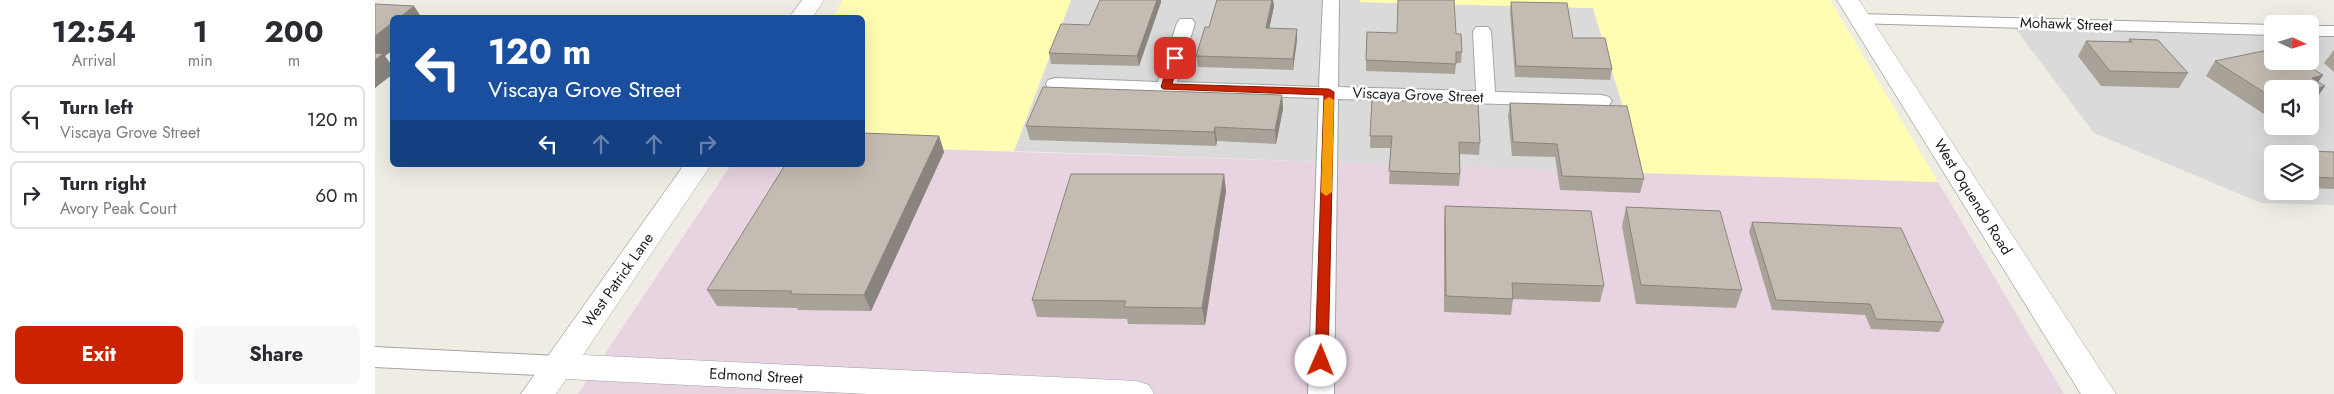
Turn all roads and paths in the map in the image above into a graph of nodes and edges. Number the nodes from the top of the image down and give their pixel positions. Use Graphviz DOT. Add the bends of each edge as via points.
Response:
graph roads {
  1 [pos="813,0"];
  2 [pos="1331,0"];
  3 [pos="1854,9"];
  4 [pos="802,15"];
  5 [pos="1186,23"];
  6 [pos="2264,30"];
  7 [pos="1482,31"];
  8 [pos="2319,31"];
  9 [pos="2334,31"];
  10 [pos="1055,84"];
  11 [pos="1166,87"];
  12 [pos="1329,92"];
  13 [pos="1487,98"];
  14 [pos="1601,101"];
  15 [pos="697,167"];
  16 [pos="375,358"];
  17 [pos="559,366"];
  18 [pos="538,394"];
  19 [pos="1137,394"];
  20 [pos="1321,394"];
  21 [pos="2099,394"];
  1 -- 4 [label="street"];
  2 -- 12 [label="street"];
  3 -- 6 [label="street, Mohawk Street"];
  3 -- 21 [label="street, West Oquendo Road"];
  5 -- 11 [label="street"];
  7 -- 13 [label="street"];
  8 -- 9 [label="street"];
  10 -- 11 [label="street, Viscaya Grove Street"];
  11 -- 12 [label="street, Viscaya Grove Street"];
  12 -- 13 [label="street, Viscaya Grove Street"];
  12 -- 20 [label="street"];
  13 -- 14 [label="street, Viscaya Grove Street"];
  15 -- 17 [label="street, West Patrick Lane"];
  16 -- 17 [label="street, Edmond Street"];
  17 -- 18 [label="street, West Patrick Lane"];
  17 -- 19 [label="street, Edmond Street"];
}
